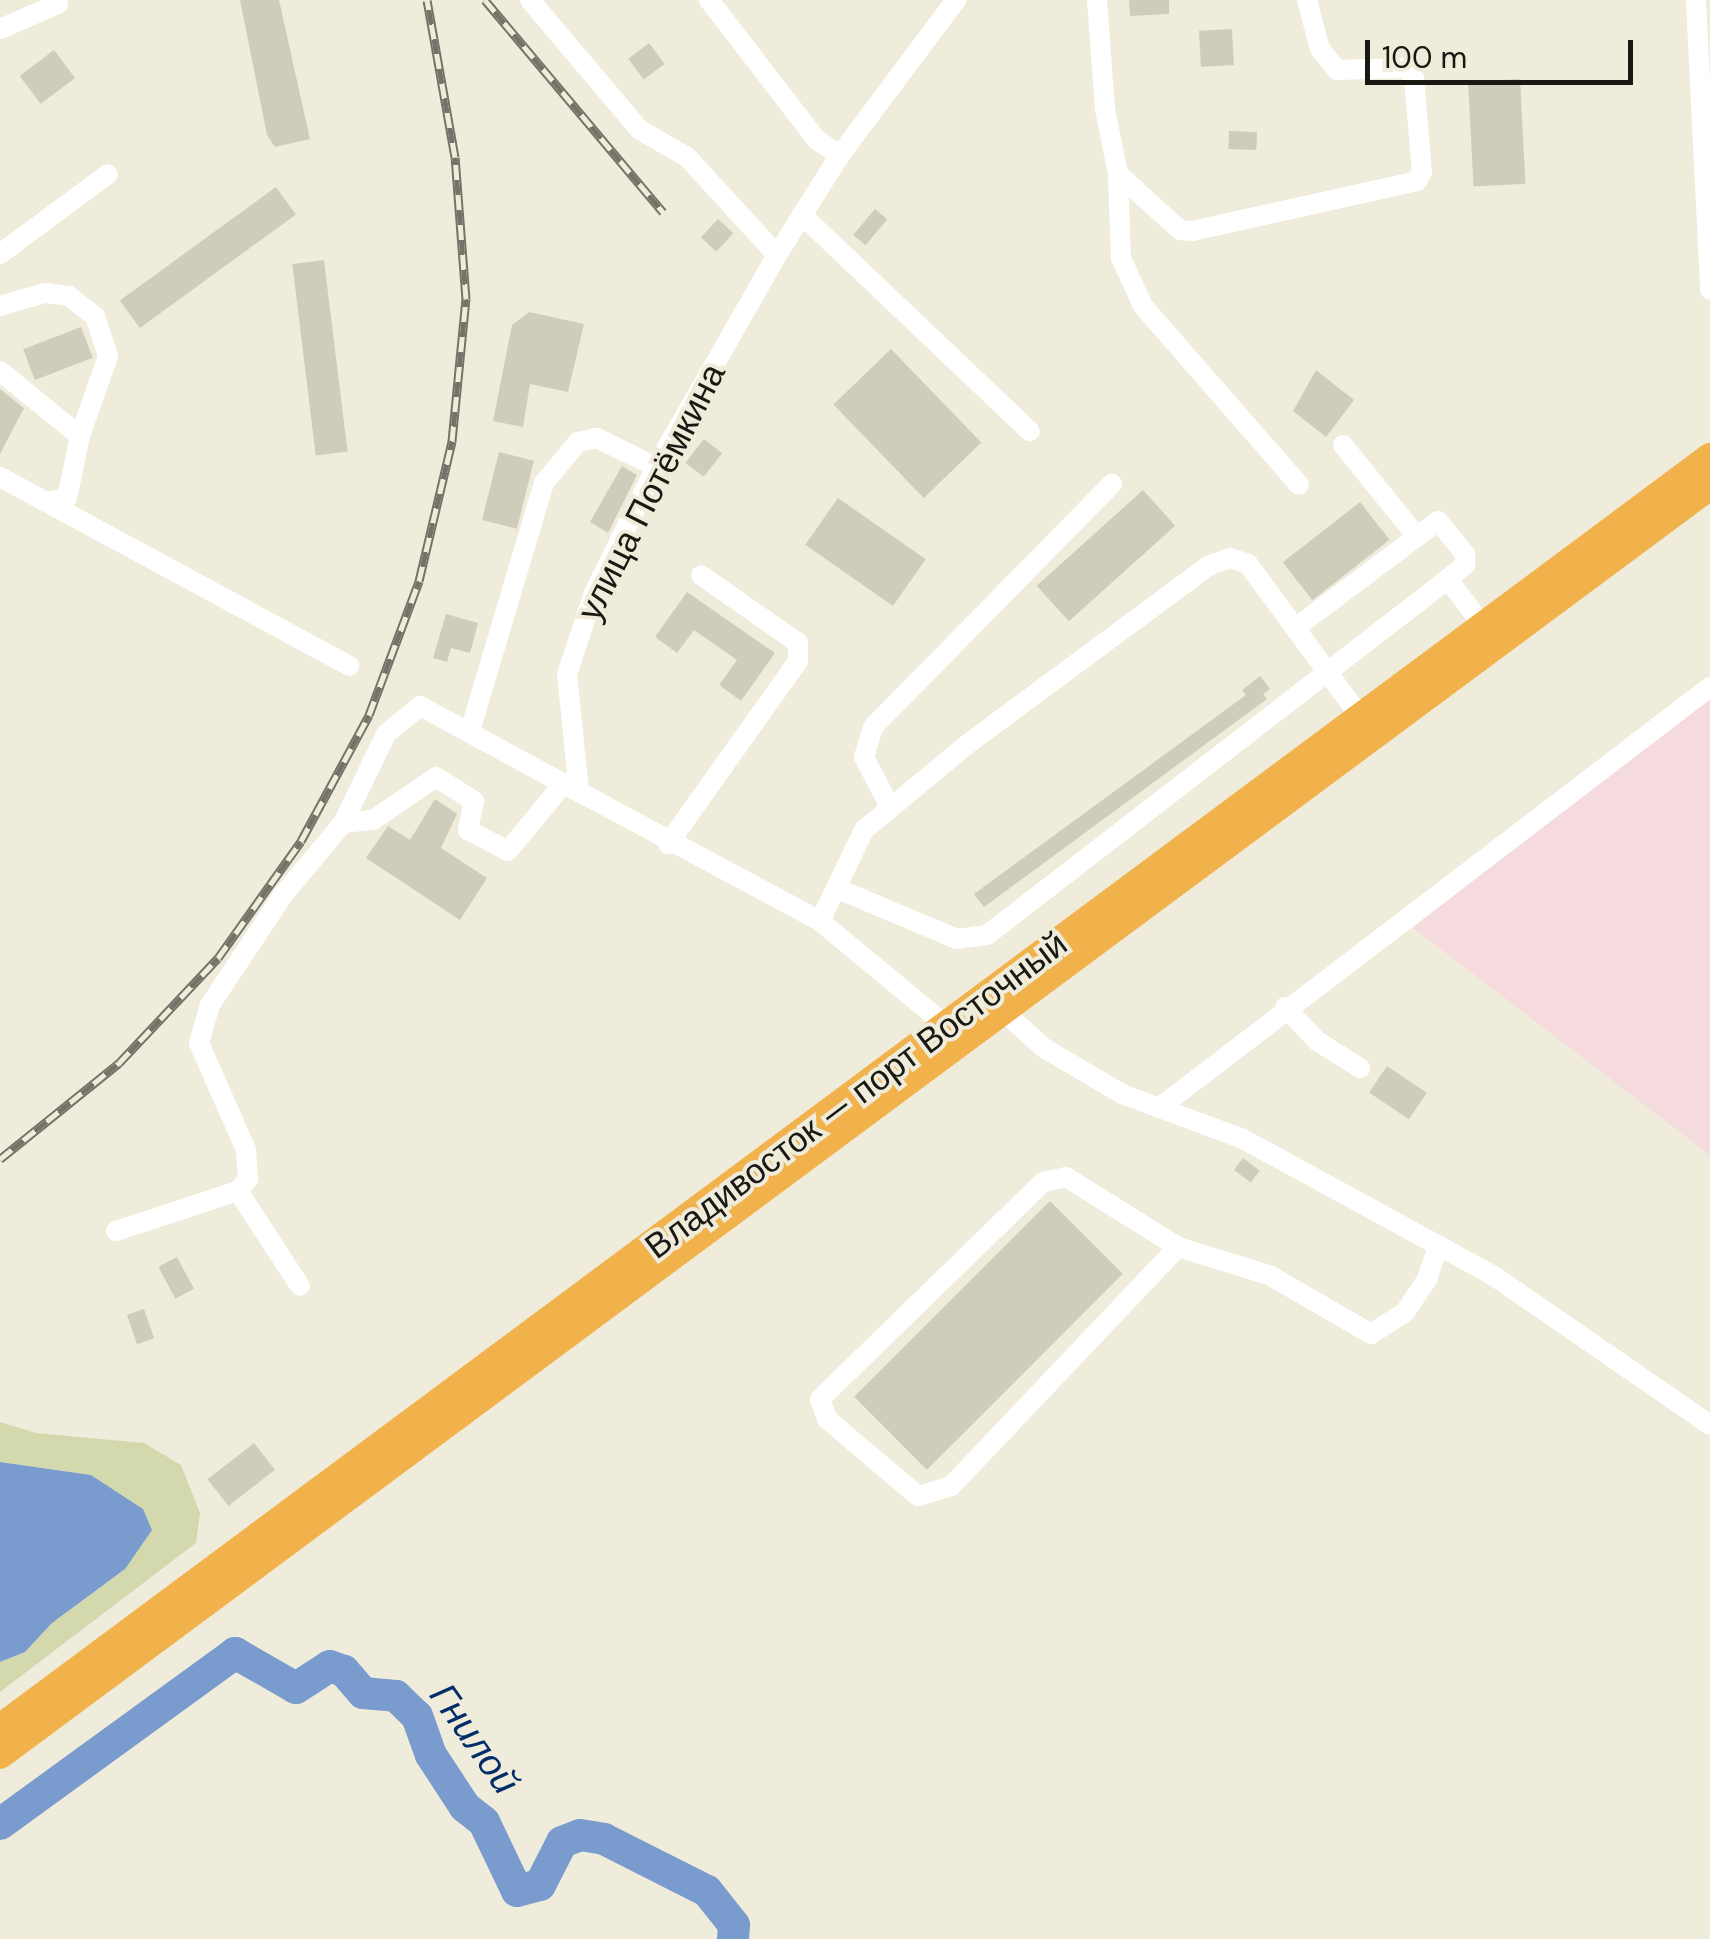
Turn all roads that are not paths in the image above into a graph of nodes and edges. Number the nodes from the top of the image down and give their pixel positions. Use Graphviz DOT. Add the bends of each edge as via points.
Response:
graph roads {
  1 [pos="530,0"];
  2 [pos="709,0"];
  3 [pos="956,0"];
  4 [pos="1098,0"];
  5 [pos="1308,0"];
  6 [pos="1696,0"];
  7 [pos="61,2"];
  8 [pos="0,29"];
  9 [pos="1705,142"];
  10 [pos="840,155"];
  11 [pos="108,174"];
  12 [pos="1118,174"];
  13 [pos="802,215"];
  14 [pos="0,254"];
  15 [pos="777,256"];
  16 [pos="1710,290"];
  17 [pos="0,306"];
  18 [pos="0,372"];
  19 [pos="1030,431"];
  20 [pos="80,436"];
  21 [pos="1343,445"];
  22 [pos="1710,458"];
  23 [pos="656,467"];
  24 [pos="0,477"];
  25 [pos="1112,484"];
  26 [pos="1299,485"];
  27 [pos="1710,486"];
  28 [pos="45,502"];
  29 [pos="1414,533"];
  30 [pos="701,575"];
  31 [pos="1448,579"];
  32 [pos="1298,626"];
  33 [pos="1482,626"];
  34 [pos="349,666"];
  35 [pos="1329,669"];
  36 [pos="1710,687"];
  37 [pos="1360,718"];
  38 [pos="470,731"];
  39 [pos="572,788"];
  40 [pos="890,806"];
  41 [pos="342,823"];
  42 [pos="668,844"];
  43 [pos="838,889"];
  44 [pos="820,921"];
  45 [pos="1285,1007"];
  46 [pos="1004,1012"];
  47 [pos="948,1026"];
  48 [pos="1360,1068"];
  49 [pos="1159,1108"];
  50 [pos="238,1191"];
  51 [pos="116,1231"];
  52 [pos="1439,1245"];
  53 [pos="1178,1246"];
  54 [pos="300,1286"];
  55 [pos="1710,1425"];
  56 [pos="0,1728"];
  57 [pos="0,1755"];
  1 -- 15 [label="street" via="640,130 687,158"];
  2 -- 10 [label="street" via="817,140"];
  3 -- 10 [label="street, улица Потёмкина"];
  4 -- 12 [label="street" via="1105,109"];
  5 -- 12 [label="street" via="1320,49 1337,70 1406,68 1414,78 1422,172 1417,181 1192,231 1180,230"];
  6 -- 9 [label="street"];
  7 -- 8 [label="street"];
  9 -- 16 [label="street"];
  10 -- 13 [label="street, улица Потёмкина"];
  11 -- 14 [label="street"];
  12 -- 26 [label="street" via="1121,258 1143,306"];
  13 -- 15 [label="street, улица Потёмкина"];
  13 -- 19 [label="street"];
  15 -- 23 [label="street, улица Потёмкина"];
  17 -- 20 [label="street" via="45,293 70,296 95,316 108,342 106,370"];
  18 -- 20 [label="street"];
  20 -- 28 [label="street" via="68,498"];
  21 -- 29 [label="street"];
  22 -- 33 [label="highway, Владивосток — порт Восточный"];
  23 -- 38 [label="street" via="597,438 578,442 544,483"];
  23 -- 39 [label="street, улица Потёмкина" via="594,593 566,674"];
  24 -- 28 [label="street"];
  25 -- 40 [label="street" via="873,727 864,757"];
  27 -- 46 [label="highway, Владивосток — порт Восточный"];
  28 -- 34 [label="street"];
  29 -- 31 [label="street" via="1438,521 1466,554 1466,566"];
  29 -- 32 [label="street"];
  30 -- 42 [label="street" via="798,643 798,661"];
  31 -- 33 [label="street"];
  31 -- 35 [label="street"];
  32 -- 35 [label="street"];
  32 -- 40 [label="street" via="1248,564 1230,558 1208,566"];
  33 -- 37 [label="highway, Владивосток — порт Восточный"];
  35 -- 37 [label="street"];
  35 -- 43 [label="street" via="1281,713 987,936 957,939"];
  36 -- 45 [label="street"];
  37 -- 47 [label="highway, Владивосток — порт Восточный"];
  38 -- 39 [label="street"];
  38 -- 41 [label="street" via="420,706 386,734"];
  39 -- 41 [label="street" via="508,851 468,830 474,801 436,778 373,820"];
  39 -- 42 [label="street"];
  40 -- 43 [label="street" via="851,848"];
  41 -- 50 [label="street" via="283,895 210,1005 199,1042 246,1150 248,1178"];
  42 -- 44 [label="street"];
  43 -- 44 [label="street"];
  44 -- 47 [label="street"];
  45 -- 48 [label="street" via="1317,1041"];
  45 -- 49 [label="street"];
  46 -- 49 [label="street" via="1044,1048"];
  46 -- 57 [label="highway, Владивосток — порт Восточный"];
  47 -- 56 [label="highway, Владивосток — порт Восточный"];
  49 -- 52 [label="street" via="1243,1139"];
  50 -- 51 [label="street"];
  50 -- 54 [label="street"];
  52 -- 53 [label="street" via="1405,1312 1371,1334 1269,1275"];
  52 -- 55 [label="street"];
  53 -- 53 [label="street" via="951,1486 918,1496 827,1419 820,1399 1043,1182 1066,1177"];
}
